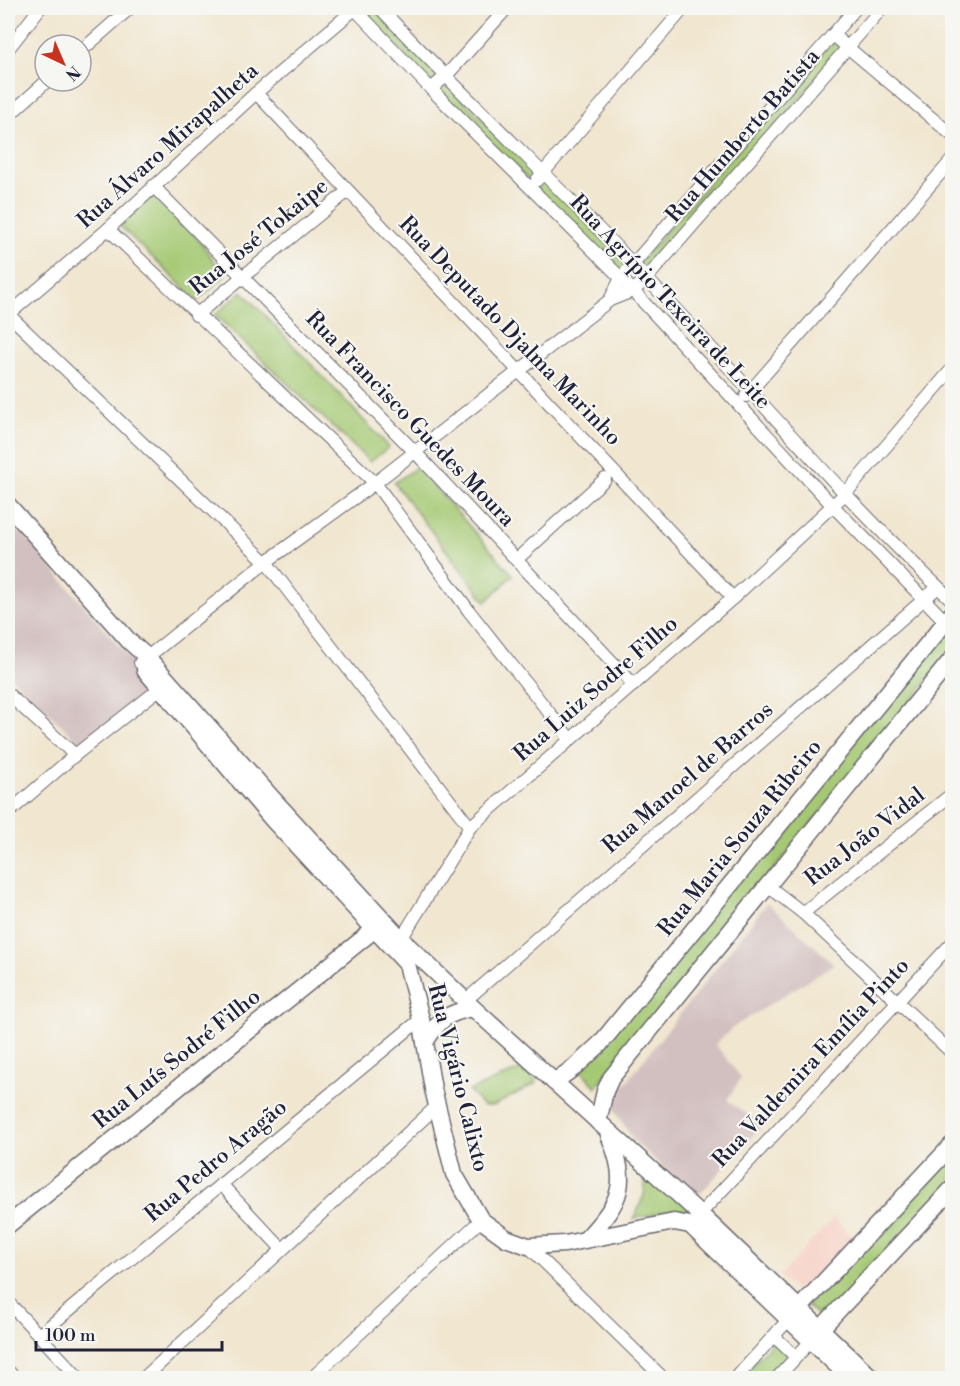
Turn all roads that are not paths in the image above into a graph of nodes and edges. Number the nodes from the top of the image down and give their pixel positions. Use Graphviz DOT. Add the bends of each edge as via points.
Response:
graph roads {
  1 [pos="40,8"];
  2 [pos="130,8"];
  3 [pos="355,8"];
  4 [pos="380,8"];
  5 [pos="507,8"];
  6 [pos="684,8"];
  7 [pos="856,8"];
  8 [pos="882,8"];
  9 [pos="832,35"];
  10 [pos="93,40"];
  11 [pos="10,46"];
  12 [pos="849,48"];
  13 [pos="445,77"];
  14 [pos="432,89"];
  15 [pos="34,93"];
  16 [pos="256,93"];
  17 [pos="8,116"];
  18 [pos="952,135"];
  19 [pos="952,160"];
  20 [pos="542,174"];
  21 [pos="153,186"];
  22 [pos="530,187"];
  23 [pos="348,191"];
  24 [pos="108,229"];
  25 [pos="633,265"];
  26 [pos="243,277"];
  27 [pos="621,278"];
  28 [pos="646,279"];
  29 [pos="633,291"];
  30 [pos="610,300"];
  31 [pos="8,314"];
  32 [pos="196,315"];
  33 [pos="952,369"];
  34 [pos="519,370"];
  35 [pos="751,390"];
  36 [pos="737,404"];
  37 [pos="415,452"];
  38 [pos="605,479"];
  39 [pos="375,483"];
  40 [pos="846,493"];
  41 [pos="8,505"];
  42 [pos="831,505"];
  43 [pos="516,560"];
  44 [pos="266,562"];
  45 [pos="938,587"];
  46 [pos="733,598"];
  47 [pos="924,600"];
  48 [pos="952,600"];
  49 [pos="950,621"];
  50 [pos="952,659"];
  51 [pos="144,660"];
  52 [pos="164,685"];
  53 [pos="634,685"];
  54 [pos="8,694"];
  55 [pos="570,739"];
  56 [pos="75,755"];
  57 [pos="952,794"];
  58 [pos="8,813"];
  59 [pos="470,827"];
  60 [pos="768,886"];
  61 [pos="803,913"];
  62 [pos="375,929"];
  63 [pos="401,939"];
  64 [pos="952,942"];
  65 [pos="897,1002"];
  66 [pos="469,1004"];
  67 [pos="421,1019"];
  68 [pos="425,1042"];
  69 [pos="952,1053"];
  70 [pos="554,1082"];
  71 [pos="438,1106"];
  72 [pos="603,1126"];
  73 [pos="952,1146"];
  74 [pos="221,1184"];
  75 [pos="952,1189"];
  76 [pos="700,1214"];
  77 [pos="481,1220"];
  78 [pos="8,1225"];
  79 [pos="587,1238"];
  80 [pos="528,1246"];
  81 [pos="282,1249"];
  82 [pos="8,1302"];
  83 [pos="794,1314"];
  84 [pos="815,1334"];
  85 [pos="39,1335"];
  86 [pos="774,1336"];
  87 [pos="796,1357"];
  88 [pos="8,1371"];
  89 [pos="15,1378"];
  90 [pos="79,1378"];
  91 [pos="144,1378"];
  92 [pos="312,1378"];
  93 [pos="663,1378"];
  94 [pos="736,1378"];
  95 [pos="777,1378"];
  96 [pos="850,1378"];
  97 [pos="872,1378"];
  1 -- 11 [label="street"];
  2 -- 10 [label="street"];
  3 -- 14 [label="street, Rua Agrípio Texeira de Leite"];
  3 -- 16 [label="street, Rua Álvaro Mirapalheta"];
  4 -- 13 [label="street, Rua Agrípio Texeira de Leite"];
  5 -- 13 [label="street"];
  6 -- 20 [label="street"];
  7 -- 9 [label="street, Rua Humberto Batista"];
  8 -- 12 [label="street, Rua Humberto Batista"];
  9 -- 12 [label="street"];
  9 -- 25 [label="street, Rua Humberto Batista"];
  12 -- 18 [label="street"];
  12 -- 28 [label="street, Rua Humberto Batista"];
  13 -- 14 [label="street"];
  13 -- 20 [label="street, Rua Agrípio Texeira de Leite"];
  14 -- 22 [label="street, Rua Agrípio Texeira de Leite"];
  15 -- 17 [label="street"];
  16 -- 21 [label="street, Rua Álvaro Mirapalheta"];
  16 -- 23 [label="street, Rua Deputado Djalma Marinho"];
  19 -- 35 [label="street"];
  20 -- 22 [label="street"];
  20 -- 25 [label="street, Rua Agrípio Texeira de Leite"];
  21 -- 24 [label="street, Rua Álvaro Mirapalheta"];
  21 -- 26 [label="street, Rua Francisco Guedes Moura"];
  22 -- 27 [label="street, Rua Agrípio Texeira de Leite"];
  23 -- 26 [label="street, Rua José Tokaipe"];
  23 -- 34 [label="street, Rua Deputado Djalma Marinho"];
  24 -- 31 [label="street, Rua Álvaro Mirapalheta"];
  24 -- 32 [label="street"];
  25 -- 27 [label="street, Rua Humberto Batista"];
  25 -- 28 [label="street, Rua Agrípio Texeira de Leite"];
  26 -- 32 [label="street, Rua José Tokaipe"];
  26 -- 37 [label="street, Rua Francisco Guedes Moura"];
  27 -- 29 [label="street, Rua Agrípio Texeira de Leite"];
  27 -- 30 [label="street, Rua Humberto Batista"];
  28 -- 29 [label="street, Rua Humberto Batista"];
  28 -- 35 [label="street, Rua Agrípio Texeira de Leite"];
  29 -- 30 [label="street"];
  29 -- 36 [label="street, Rua Agrípio Texeira de Leite"];
  30 -- 34 [label="street"];
  31 -- 44 [label="street"];
  32 -- 39 [label="street"];
  33 -- 40 [label="street, Rua Luiz Sodre Filho"];
  34 -- 37 [label="street"];
  34 -- 46 [label="street, Rua Deputado Djalma Marinho"];
  35 -- 36 [label="street"];
  35 -- 40 [label="street, Rua Agrípio Texeira de Leite"];
  36 -- 42 [label="street, Rua Agrípio Texeira de Leite"];
  37 -- 39 [label="street"];
  37 -- 43 [label="street, Rua Francisco Guedes Moura"];
  38 -- 43 [label="street"];
  39 -- 44 [label="street"];
  39 -- 55 [label="street"];
  40 -- 42 [label="street, Rua Luiz Sodre Filho"];
  40 -- 45 [label="street, Rua Agrípio Texeira de Leite"];
  41 -- 51 [label="main road, Rua Vigário Calixto"];
  42 -- 46 [label="street, Rua Luiz Sodre Filho"];
  42 -- 47 [label="street, Rua Agrípio Texeira de Leite"];
  43 -- 53 [label="street, Rua Francisco Guedes Moura"];
  44 -- 51 [label="street"];
  44 -- 59 [label="street"];
  45 -- 47 [label="street, Rua Manoel de Barros"];
  45 -- 48 [label="street, Rua Agrípio Texeira de Leite"];
  46 -- 53 [label="street, Rua Luiz Sodre Filho"];
  47 -- 49 [label="street, Rua Agrípio Texeira de Leite"];
  47 -- 66 [label="street, Rua Manoel de Barros"];
  49 -- 70 [label="main road, Rua Maria Souza Ribeiro" via="600,1044"];
  50 -- 60 [label="main road"];
  51 -- 52 [label="main road, Rua Vigário Calixto"];
  52 -- 56 [label="street"];
  52 -- 62 [label="main road, Rua Vigário Calixto" via="273,820"];
  52 -- 63 [label="main road, Rua Vigário Calixto"];
  53 -- 55 [label="street, Rua Luiz Sodre Filho"];
  54 -- 56 [label="street"];
  55 -- 59 [label="street, Rua Luiz Sodre Filho"];
  56 -- 58 [label="street"];
  57 -- 61 [label="street, Rua João Vidal"];
  59 -- 63 [label="street, Rua Luiz Sodre Filho"];
  60 -- 61 [label="street"];
  60 -- 72 [label="main road" via="611,1078 605,1091"];
  61 -- 65 [label="street"];
  62 -- 67 [label="main road, Rua Vigário Calixto" via="407,964"];
  62 -- 78 [label="main road, Rua Luís Sodré Filho"];
  63 -- 66 [label="main road, Rua Vigário Calixto"];
  64 -- 65 [label="street, Rua Valdemira Emília Pinto"];
  65 -- 69 [label="street"];
  65 -- 76 [label="street, Rua Valdemira Emília Pinto"];
  66 -- 68 [label="main road" via="445,1017"];
  66 -- 70 [label="main road, Rua Vigário Calixto"];
  67 -- 68 [label="main road, Rua Vigário Calixto"];
  67 -- 74 [label="street, Rua Pedro Aragão"];
  68 -- 71 [label="main road, Rua Vigário Calixto"];
  70 -- 72 [label="main road, Rua Vigário Calixto"];
  71 -- 77 [label="main road, Rua Vigário Calixto" via="454,1174"];
  71 -- 81 [label="street"];
  72 -- 76 [label="main road, Rua Vigário Calixto"];
  72 -- 79 [label="main road" via="618,1158 621,1178 618,1197"];
  73 -- 83 [label="main road"];
  74 -- 81 [label="street"];
  74 -- 85 [label="street, Rua Pedro Aragão"];
  75 -- 84 [label="main road"];
  76 -- 83 [label="main road, Rua Vigário Calixto"];
  77 -- 80 [label="main road, Rua Vigário Calixto" via="506,1238"];
  77 -- 92 [label="street"];
  79 -- 80 [label="main road, Rua Vigário Calixto"];
  79 -- 83 [label="main road, Rua Vigário Calixto" via="674,1222 690,1225"];
  80 -- 93 [label="street"];
  81 -- 91 [label="street"];
  82 -- 85 [label="street"];
  83 -- 84 [label="main road, Rua Vigário Calixto"];
  83 -- 86 [label="street"];
  84 -- 87 [label="street"];
  84 -- 96 [label="main road, Rua Vigário Calixto"];
  84 -- 97 [label="main road, Rua Vigário Calixto"];
  85 -- 90 [label="street"];
  86 -- 87 [label="street"];
  86 -- 94 [label="street"];
  87 -- 95 [label="street"];
  88 -- 89 [label="street"];
}
